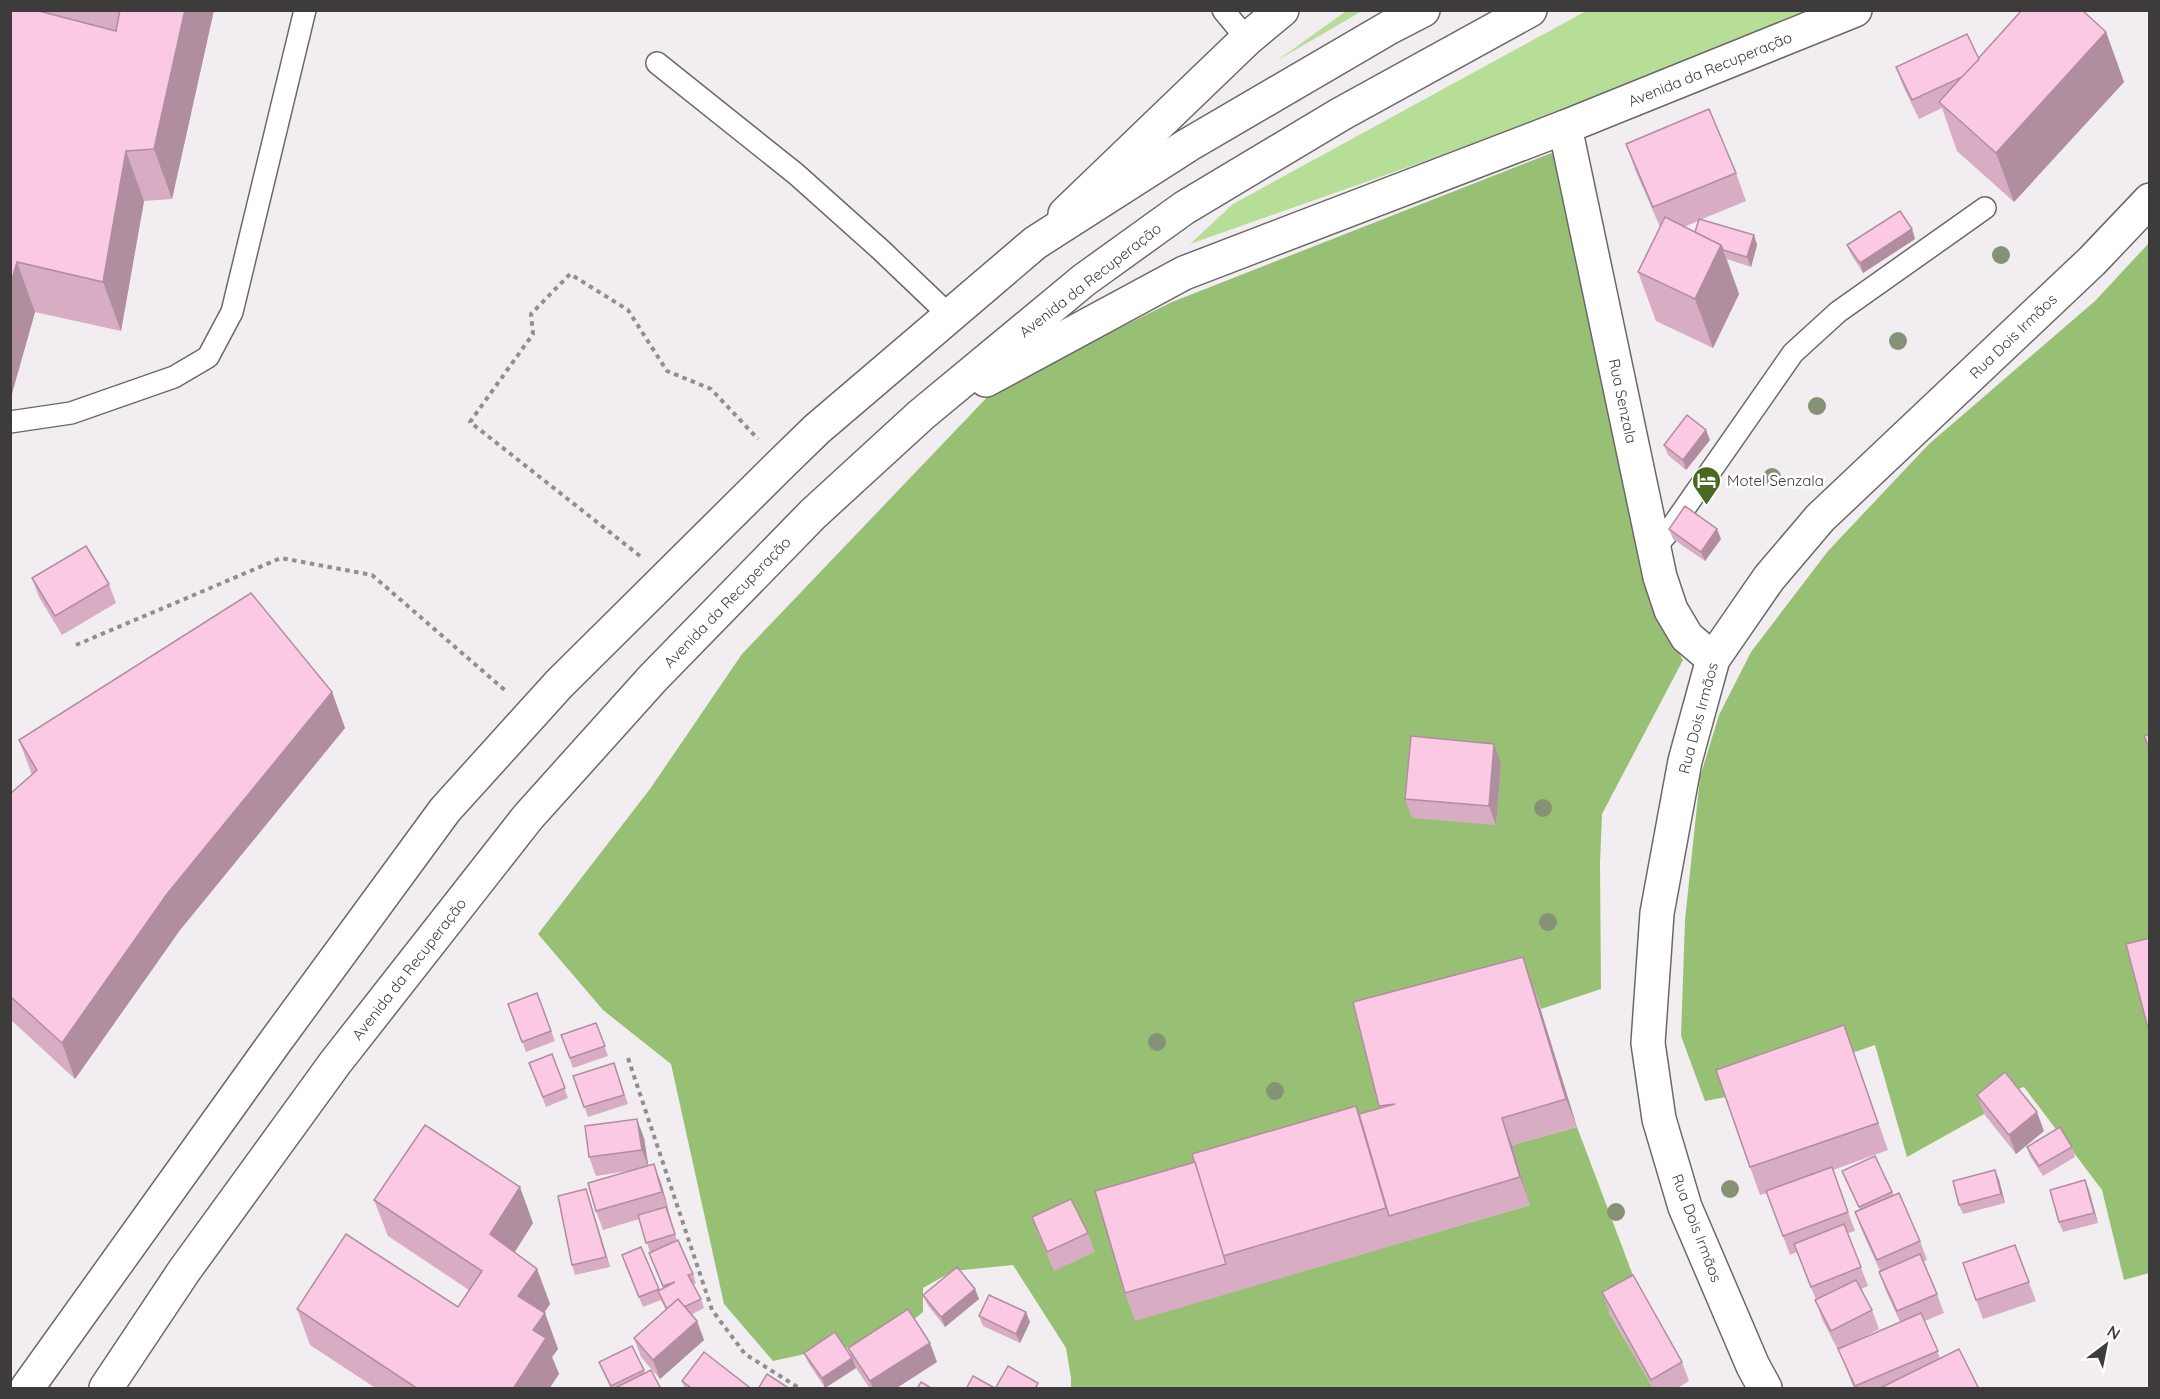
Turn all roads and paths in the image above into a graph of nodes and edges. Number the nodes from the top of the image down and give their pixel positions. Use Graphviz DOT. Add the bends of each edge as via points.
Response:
graph roads {
  1 [pos="305,10"];
  2 [pos="1222,10"];
  3 [pos="1282,10"];
  4 [pos="1423,10"];
  5 [pos="1530,10"];
  6 [pos="1855,10"];
  7 [pos="1247,39"];
  8 [pos="657,63"];
  9 [pos="1565,127"];
  10 [pos="2150,200"];
  11 [pos="1985,208"];
  12 [pos="1035,243"];
  13 [pos="950,315"];
  14 [pos="921,416"];
  15 [pos="10,422"];
  16 [pos="781,464"];
  17 [pos="1654,549"];
  18 [pos="667,577"];
  19 [pos="76,645"];
  20 [pos="1713,659"];
  21 [pos="532,714"];
  22 [pos="628,1058"];
  23 [pos="27,1389"];
  24 [pos="106,1389"];
  25 [pos="799,1389"];
  26 [pos="1765,1389"];
  1 -- 15 [label="lane" via="232,312 208,357 174,377 70,413"];
  2 -- 7 [label="lane"];
  3 -- 7 [label="main road"];
  4 -- 12 [label="main road" via="1188,145"];
  5 -- 14 [label="main road, Avenida da Recuperação" via="1341,114 1185,208 1084,280"];
  6 -- 9 [label="main road, Avenida da Recuperação"];
  7 -- 12 [label="main road"];
  8 -- 13 [label="lane" via="796,174"];
  9 -- 14 [label="main road, Avenida da Recuperação" via="1184,273"];
  9 -- 17 [label="main road, Rua Senzala"];
  10 -- 20 [label="main road, Rua Dois Irmãos" via="2092,261 1820,518 1769,578"];
  11 -- 17 [label="lane" via="1838,312 1793,353"];
  12 -- 13 [label="main road"];
  13 -- 16 [label="main road"];
  14 -- 24 [label="main road, Avenida da Recuperação" via="813,514 653,678 528,817 335,1063 184,1271"];
  16 -- 18 [label="main road"];
  16 -- 18 [label="path" via="711,389 667,371 628,310 570,273 531,314 532,334 470,422"];
  17 -- 20 [label="main road, Rua Senzala" via="1671,610 1687,637"];
  18 -- 21 [label="main road"];
  19 -- 21 [label="path" via="280,558 372,575"];
  20 -- 26 [label="main road, Rua Dois Irmãos" via="1685,760 1657,913 1648,1043 1659,1119 1685,1207"];
  21 -- 23 [label="main road" via="446,810"];
  22 -- 25 [label="path" via="712,1310 745,1354"];
}
